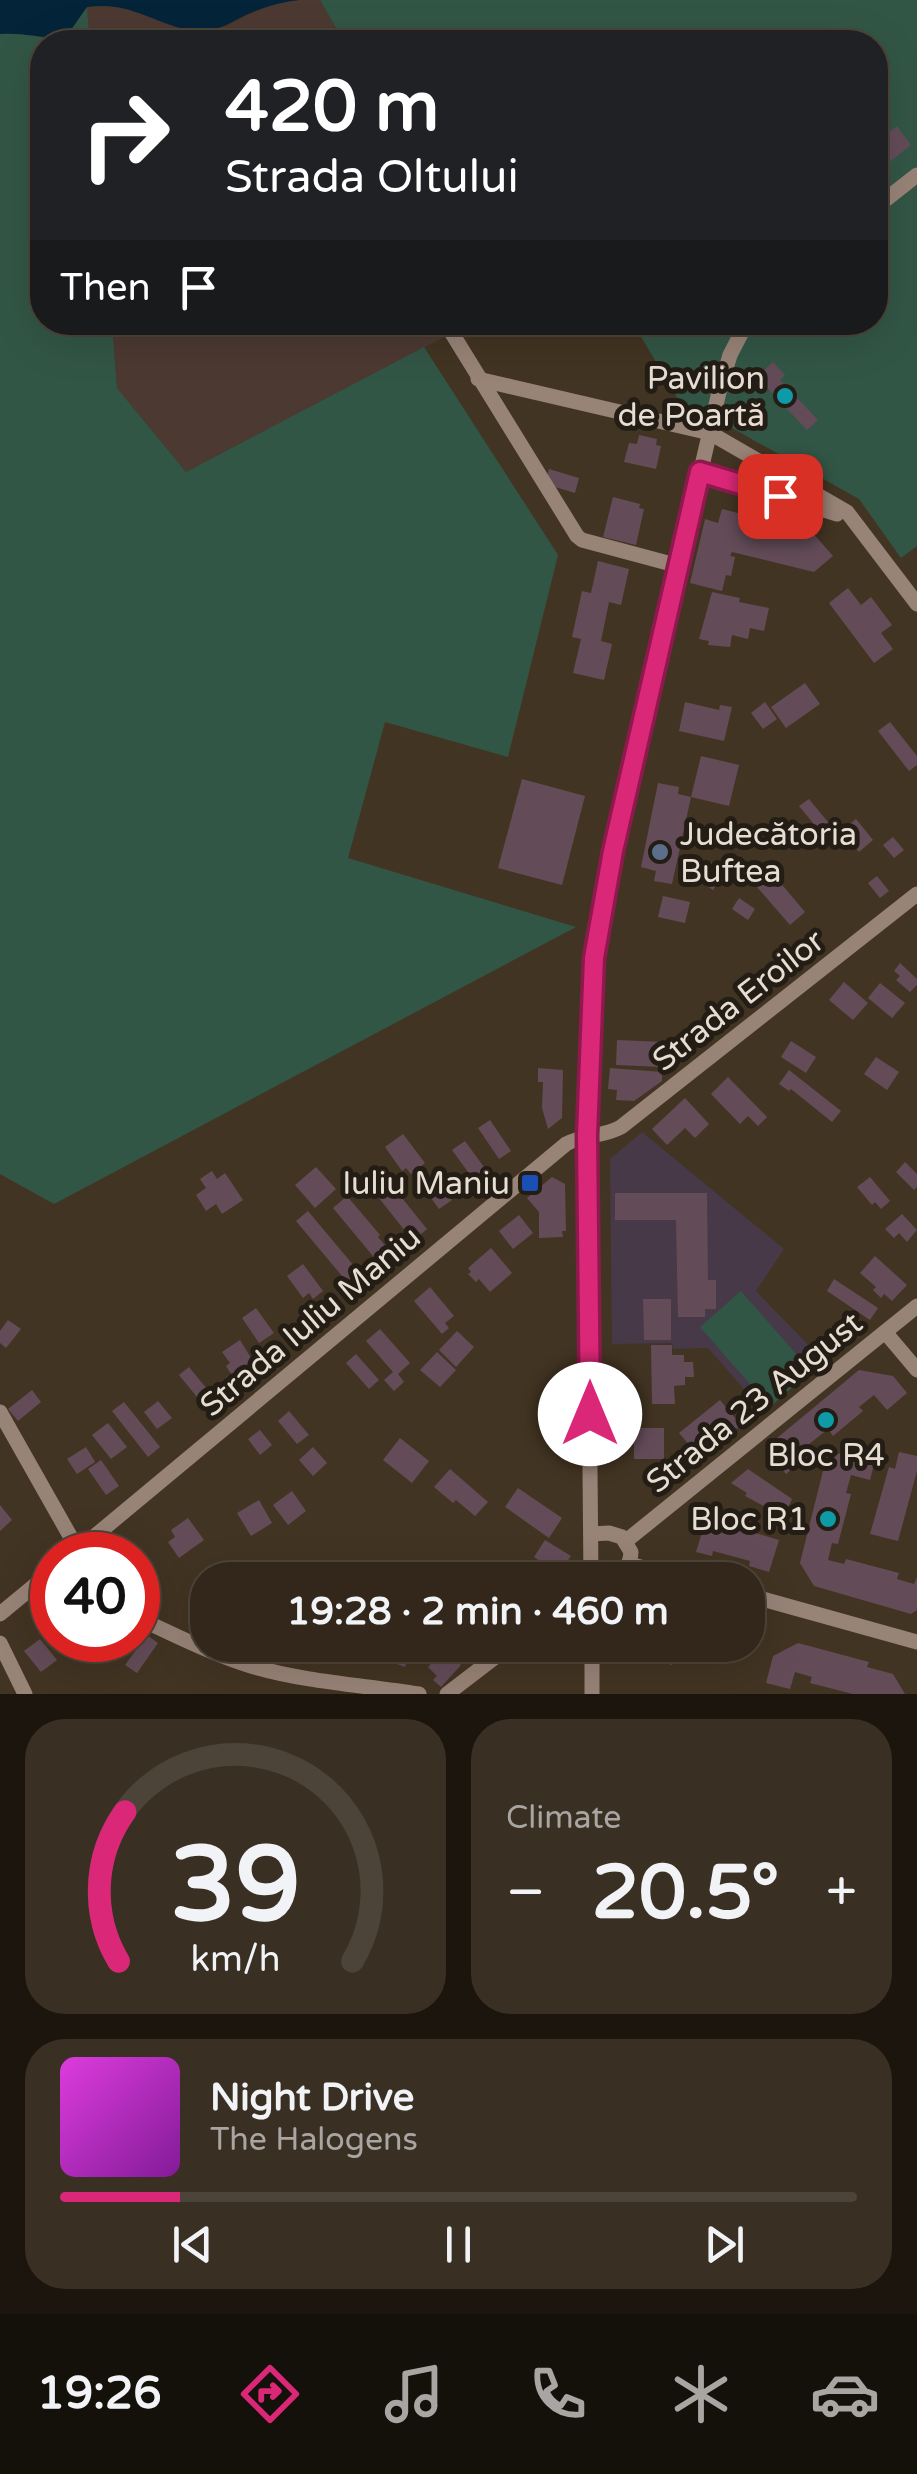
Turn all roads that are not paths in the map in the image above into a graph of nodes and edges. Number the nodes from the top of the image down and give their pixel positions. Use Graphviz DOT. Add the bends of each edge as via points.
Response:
graph roads {
  1 [pos="917,174"];
  2 [pos="888,197"];
  3 [pos="452,335"];
  4 [pos="740,335"];
  5 [pos="478,380"];
  6 [pos="710,433"];
  7 [pos="700,472"];
  8 [pos="854,521"];
  9 [pos="679,566"];
  10 [pos="917,604"];
  11 [pos="917,894"];
  12 [pos="587,1135"];
  13 [pos="917,1306"];
  14 [pos="885,1332"];
  15 [pos="917,1370"];
  16 [pos="0,1412"];
  17 [pos="64,1532"];
  18 [pos="99,1532"];
  19 [pos="591,1534"];
  20 [pos="626,1541"];
  21 [pos="590,1562"];
  22 [pos="630,1562"];
  23 [pos="30,1591"];
  24 [pos="765,1600"];
  25 [pos="0,1614"];
  26 [pos="160,1628"];
  27 [pos="0,1642"];
  28 [pos="917,1642"];
  29 [pos="488,1662"];
  30 [pos="592,1662"];
  31 [pos="25,1694"];
  32 [pos="419,1694"];
  33 [pos="447,1694"];
  34 [pos="592,1694"];
  1 -- 2 [label="street"];
  3 -- 5 [label="street"];
  4 -- 6 [label="street"];
  5 -- 6 [label="street"];
  5 -- 9 [label="street" via="576,536"];
  6 -- 7 [label="street"];
  6 -- 8 [label="street"];
  7 -- 8 [label="street"];
  7 -- 9 [label="street"];
  8 -- 10 [label="street"];
  9 -- 12 [label="street" via="598,930"];
  11 -- 12 [label="street, Strada Eroilor" via="621,1127"];
  12 -- 18 [label="street, Strada Iuliu Maniu" via="566,1144"];
  12 -- 19 [label="street"];
  13 -- 14 [label="street, Strada 23 August"];
  14 -- 15 [label="street"];
  14 -- 20 [label="street, Strada 23 August"];
  16 -- 17 [label="street"];
  19 -- 20 [label="street"];
  19 -- 21 [label="street"];
  20 -- 22 [label="street"];
  23 -- 25 [label="street"];
  24 -- 28 [label="street"];
  26 -- 32 [label="street" via="252,1666"];
  27 -- 31 [label="street"];
  29 -- 33 [label="street"];
  30 -- 34 [label="street"];
}
